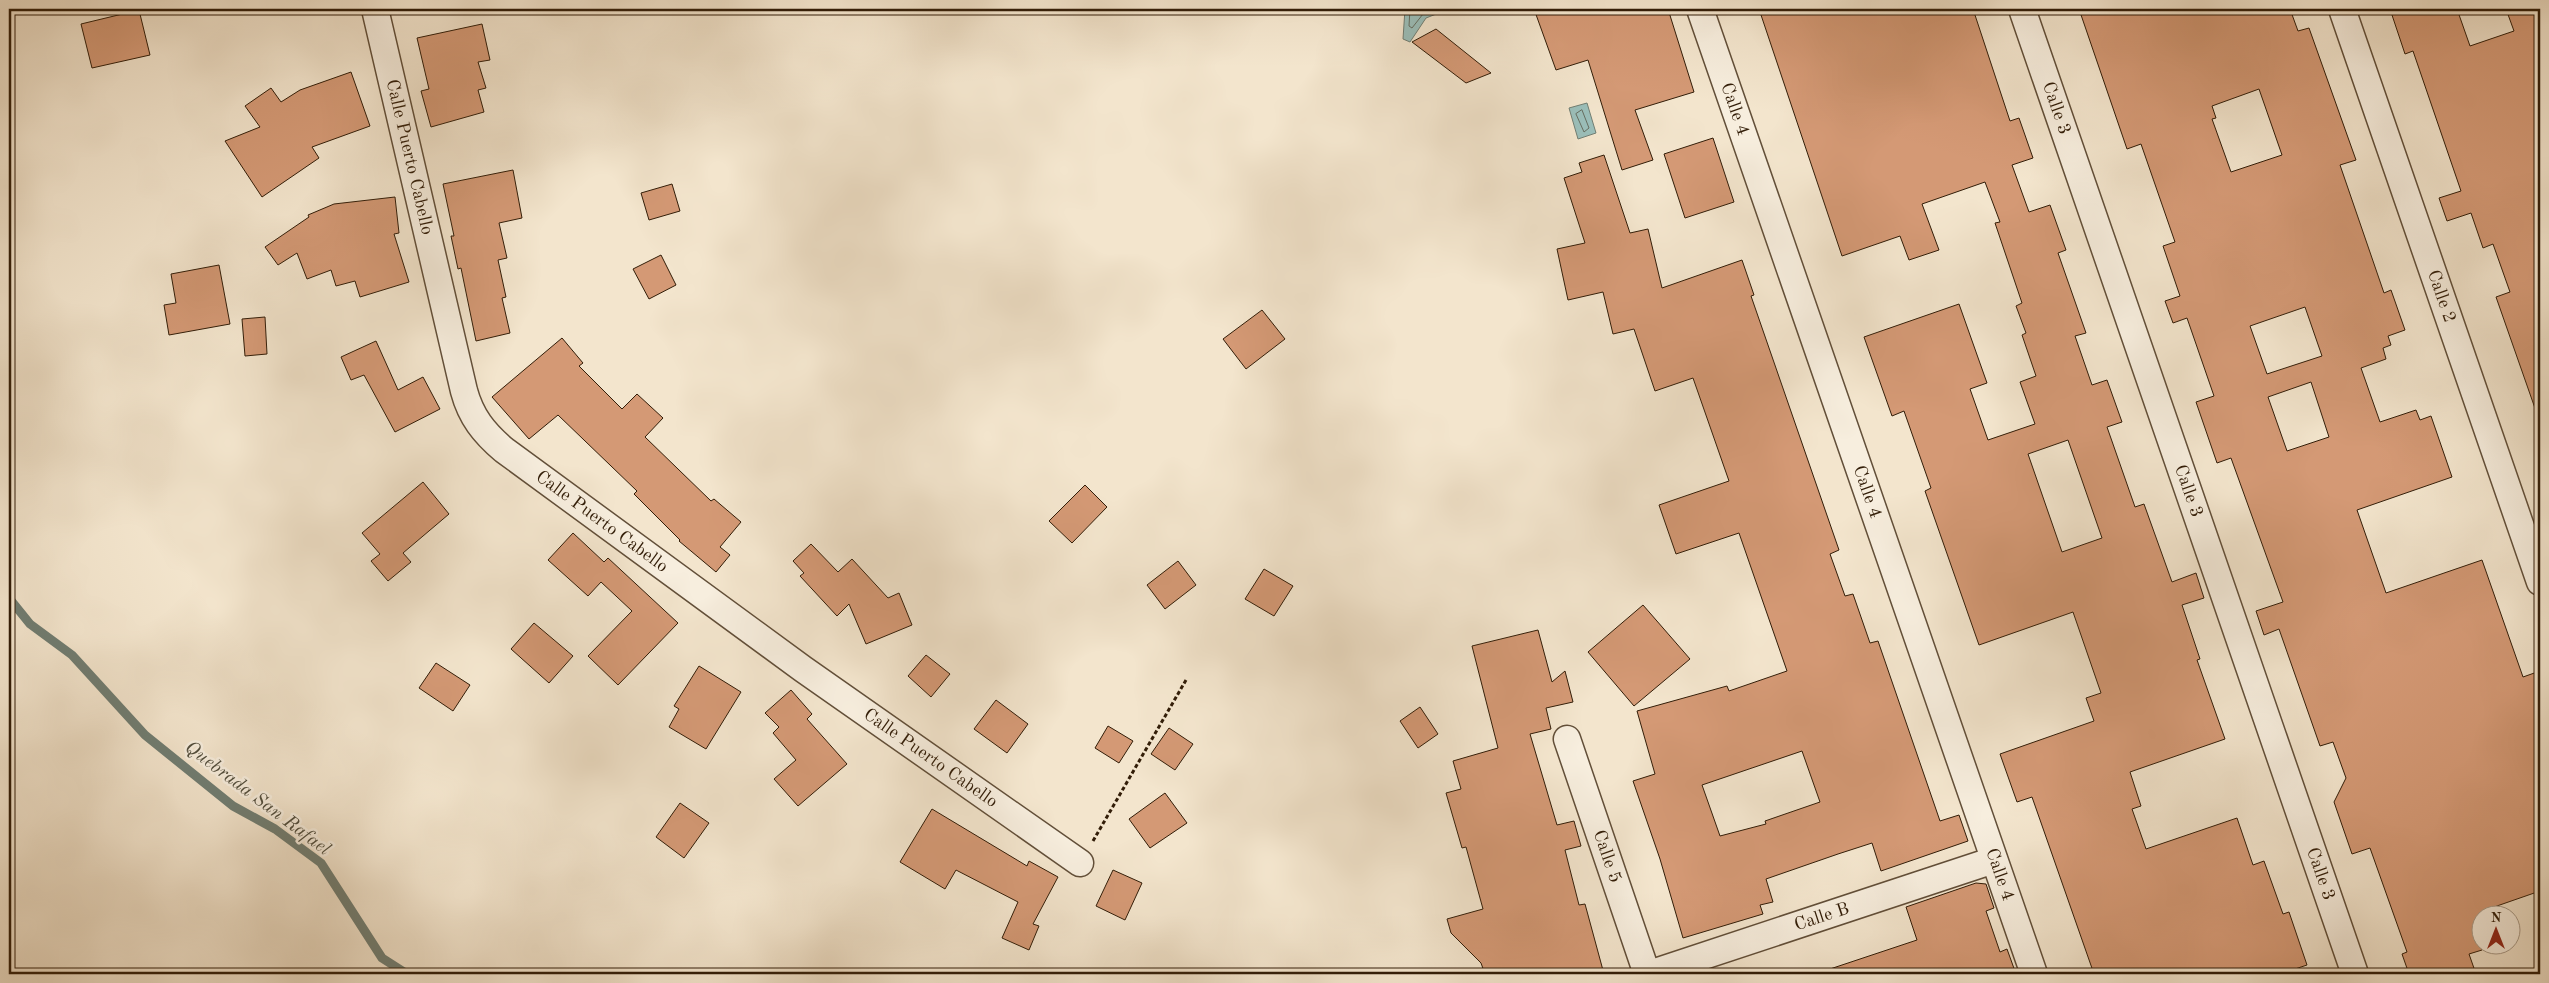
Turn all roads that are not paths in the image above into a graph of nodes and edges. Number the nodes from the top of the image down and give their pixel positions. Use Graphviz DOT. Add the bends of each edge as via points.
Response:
graph roads {
  1 [pos="375,9"];
  2 [pos="1700,9"];
  3 [pos="2022,9"];
  4 [pos="2342,9"];
  5 [pos="2540,582"];
  6 [pos="1568,739"];
  7 [pos="1994,860"];
  8 [pos="1080,863"];
  9 [pos="1648,974"];
  10 [pos="2034,974"];
  11 [pos="2355,974"];
  1 -- 8 [label="street, Calle Puerto Cabello" via="468,408 482,429 504,450 803,669"];
  2 -- 7 [label="street, Calle 4"];
  3 -- 11 [label="street, Calle 3"];
  4 -- 5 [label="street, Calle 2"];
  6 -- 9 [label="street, Calle 5"];
  7 -- 9 [label="street, Calle B"];
  7 -- 10 [label="street, Calle 4"];
}
